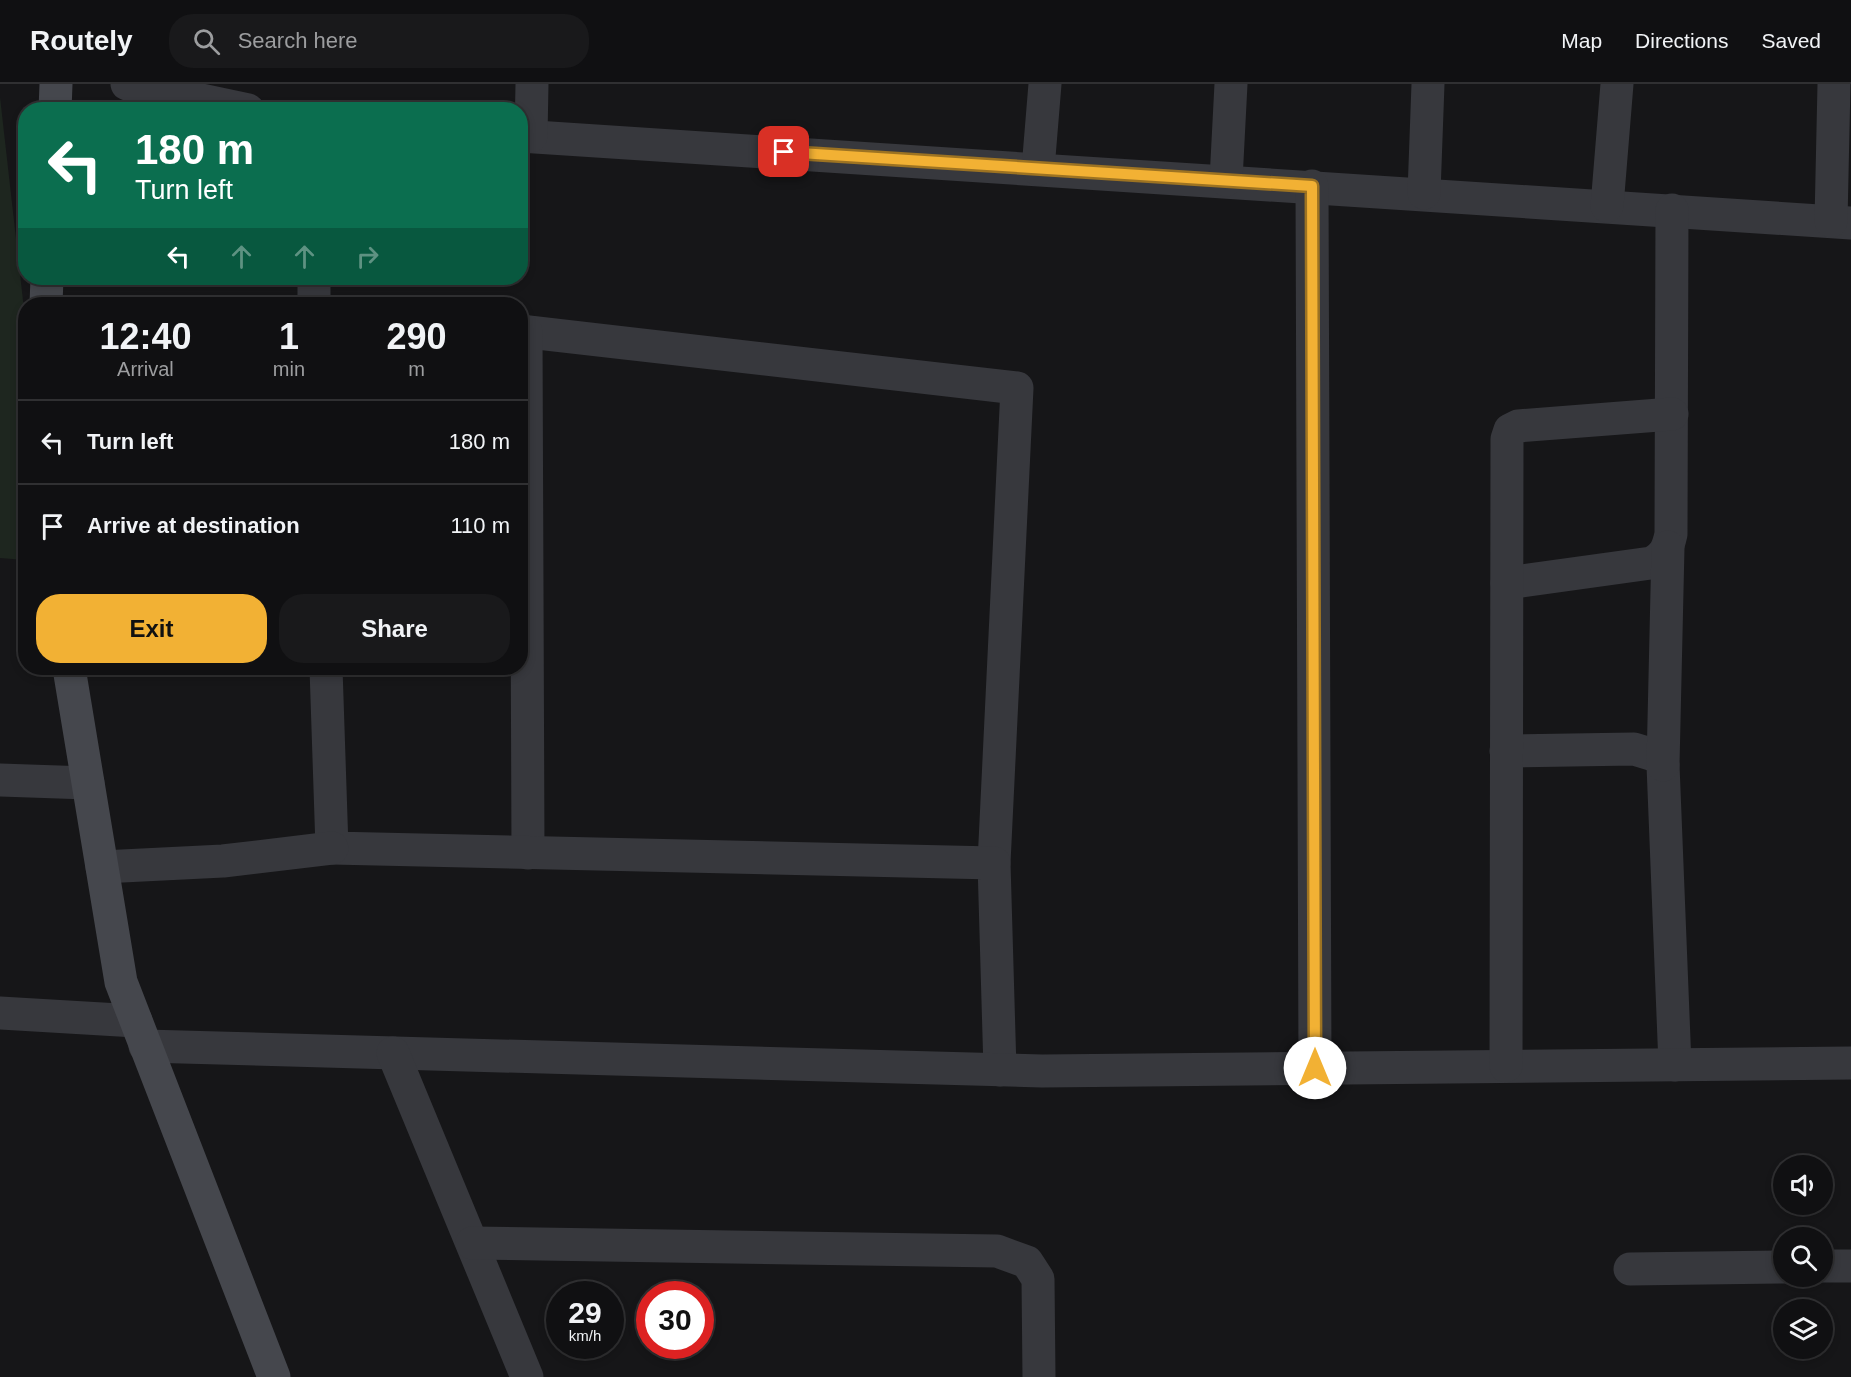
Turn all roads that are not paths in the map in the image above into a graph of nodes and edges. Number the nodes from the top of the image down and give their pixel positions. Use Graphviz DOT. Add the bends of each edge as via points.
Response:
graph roads {
  1 [pos="56,84"];
  2 [pos="128,84"];
  3 [pos="532,84"];
  4 [pos="1045,84"];
  5 [pos="1231,84"];
  6 [pos="1428,84"];
  7 [pos="1617,84"];
  8 [pos="1834,84"];
  9 [pos="55,102"];
  10 [pos="211,102"];
  11 [pos="528,119"];
  12 [pos="528,136"];
  13 [pos="1038,169"];
  14 [pos="1226,180"];
  15 [pos="1312,186"];
  16 [pos="1424,193"];
  17 [pos="1607,206"];
  18 [pos="1672,210"];
  19 [pos="1841,222"];
  20 [pos="528,333"];
  21 [pos="1672,414"];
  22 [pos="1668,547"];
  23 [pos="1506,583"];
  24 [pos="70,675"];
  25 [pos="326,675"];
  26 [pos="526,675"];
  27 [pos="1506,750"];
  28 [pos="1663,765"];
  29 [pos="0,780"];
  30 [pos="88,783"];
  31 [pos="332,848"];
  32 [pos="528,852"];
  33 [pos="994,863"];
  34 [pos="102,867"];
  35 [pos="0,1013"];
  36 [pos="141,1034"];
  37 [pos="393,1053"];
  38 [pos="1851,1063"];
  39 [pos="1675,1065"];
  40 [pos="1506,1066"];
  41 [pos="1315,1068"];
  42 [pos="1000,1070"];
  43 [pos="472,1243"];
  44 [pos="1833,1266"];
  45 [pos="1851,1266"];
  46 [pos="1773,1267"];
  47 [pos="1630,1269"];
  48 [pos="274,1377"];
  49 [pos="527,1377"];
  50 [pos="1039,1377"];
  1 -- 9 [label="street"];
  2 -- 10 [label="street"];
  3 -- 11 [label="street"];
  4 -- 13 [label="street"];
  5 -- 14 [label="street"];
  6 -- 16 [label="street"];
  7 -- 17 [label="street"];
  8 -- 19 [label="street"];
  12 -- 13 [label="street"];
  13 -- 14 [label="street"];
  14 -- 15 [label="street"];
  15 -- 16 [label="street"];
  15 -- 41 [label="street"];
  16 -- 17 [label="street"];
  17 -- 18 [label="street"];
  18 -- 19 [label="street"];
  18 -- 21 [label="street"];
  20 -- 33 [label="street" via="1017,388"];
  21 -- 22 [label="street"];
  21 -- 23 [label="street" via="1518,426 1510,430"];
  22 -- 23 [label="street" via="1662,558 1651,563"];
  22 -- 28 [label="street"];
  23 -- 27 [label="street"];
  24 -- 30 [label="street"];
  25 -- 31 [label="street"];
  26 -- 32 [label="street"];
  27 -- 28 [label="street" via="1634,749 1657,756"];
  27 -- 40 [label="street"];
  28 -- 39 [label="street"];
  29 -- 30 [label="street"];
  30 -- 34 [label="street"];
  31 -- 32 [label="street"];
  31 -- 34 [label="street" via="223,861"];
  32 -- 33 [label="street"];
  33 -- 42 [label="street"];
  34 -- 36 [label="street" via="121,982"];
  35 -- 36 [label="street"];
  36 -- 37 [label="street"];
  36 -- 48 [label="street"];
  37 -- 42 [label="street"];
  37 -- 43 [label="street"];
  38 -- 39 [label="street"];
  39 -- 40 [label="street"];
  40 -- 41 [label="street"];
  41 -- 42 [label="street"];
  43 -- 49 [label="street"];
  43 -- 50 [label="street" via="997,1251 1014,1255 1027,1262 1038,1279"];
  44 -- 45 [label="street"];
  46 -- 47 [label="street"];
}
